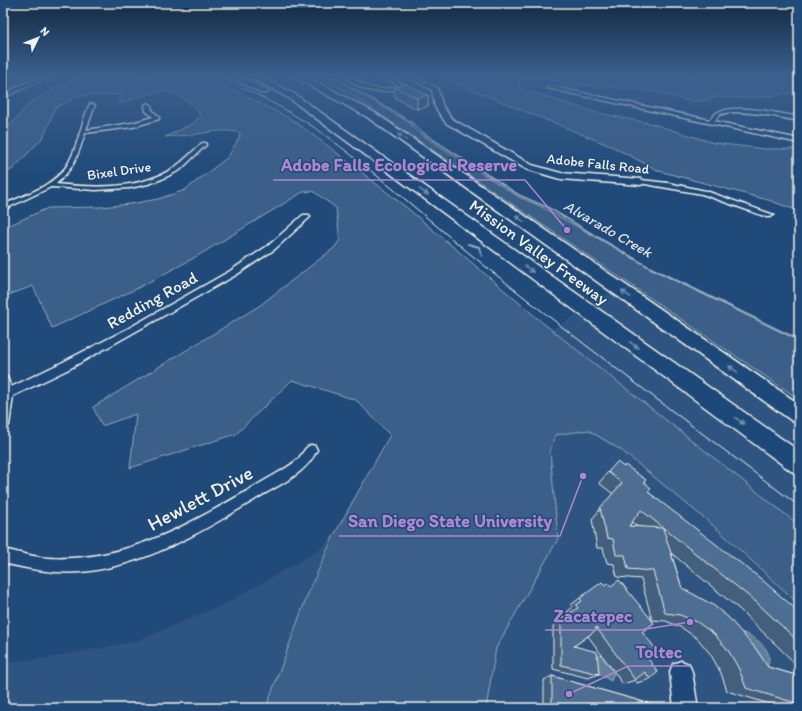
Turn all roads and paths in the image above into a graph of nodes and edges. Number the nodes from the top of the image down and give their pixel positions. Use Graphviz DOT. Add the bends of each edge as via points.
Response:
graph roads {
  1 [pos="90,109"];
  2 [pos="149,109"];
  3 [pos="298,109"];
  4 [pos="309,109"];
  5 [pos="360,109"];
  6 [pos="367,109"];
  7 [pos="440,109"];
  8 [pos="652,109"];
  9 [pos="797,112"];
  10 [pos="371,115"];
  11 [pos="797,118"];
  12 [pos="711,122"];
  13 [pos="83,132"];
  14 [pos="799,141"];
  15 [pos="355,143"];
  16 [pos="204,144"];
  17 [pos="641,182"];
  18 [pos="50,185"];
  19 [pos="3,208"];
  20 [pos="770,215"];
  21 [pos="306,217"];
  22 [pos="3,380"];
  23 [pos="6,395"];
  24 [pos="799,415"];
  25 [pos="3,425"];
  26 [pos="311,450"];
  27 [pos="799,464"];
  28 [pos="3,556"];
  29 [pos="681,672"];
  30 [pos="686,708"];
  1 -- 13 [label="street"];
  2 -- 13 [label="street" via="157,118 133,125"];
  3 -- 15 [label="highway" via="327,129"];
  4 -- 15 [label="highway, Mission Valley Freeway"];
  5 -- 10 [label="highway, Mission Valley Freeway"];
  6 -- 10 [label="highway"];
  7 -- 17 [label="street, Adobe Falls Road" via="449,121 529,167 560,176"];
  8 -- 12 [label="street"];
  9 -- 11 [label="street"];
  24 -- 10 [label="highway, Mission Valley Freeway, one-way"];
  11 -- 12 [label="street" via="742,111 722,112"];
  12 -- 14 [label="street"];
  13 -- 18 [label="street" via="72,164"];
  15 -- 27 [label="highway, Mission Valley Freeway, one-way"];
  16 -- 18 [label="street, Bixel Drive" via="174,171 148,182 91,189"];
  17 -- 20 [label="street, Adobe Falls Road" via="704,192"];
  18 -- 19 [label="street"];
  21 -- 23 [label="street, Redding Road" via="272,247 233,273 132,330"];
  22 -- 23 [label="street"];
  23 -- 25 [label="street"];
  26 -- 28 [label="street, Hewlett Drive" via="303,462 288,473 177,537 127,557 88,564 48,565"];
  29 -- 30 [label="street"];
}
